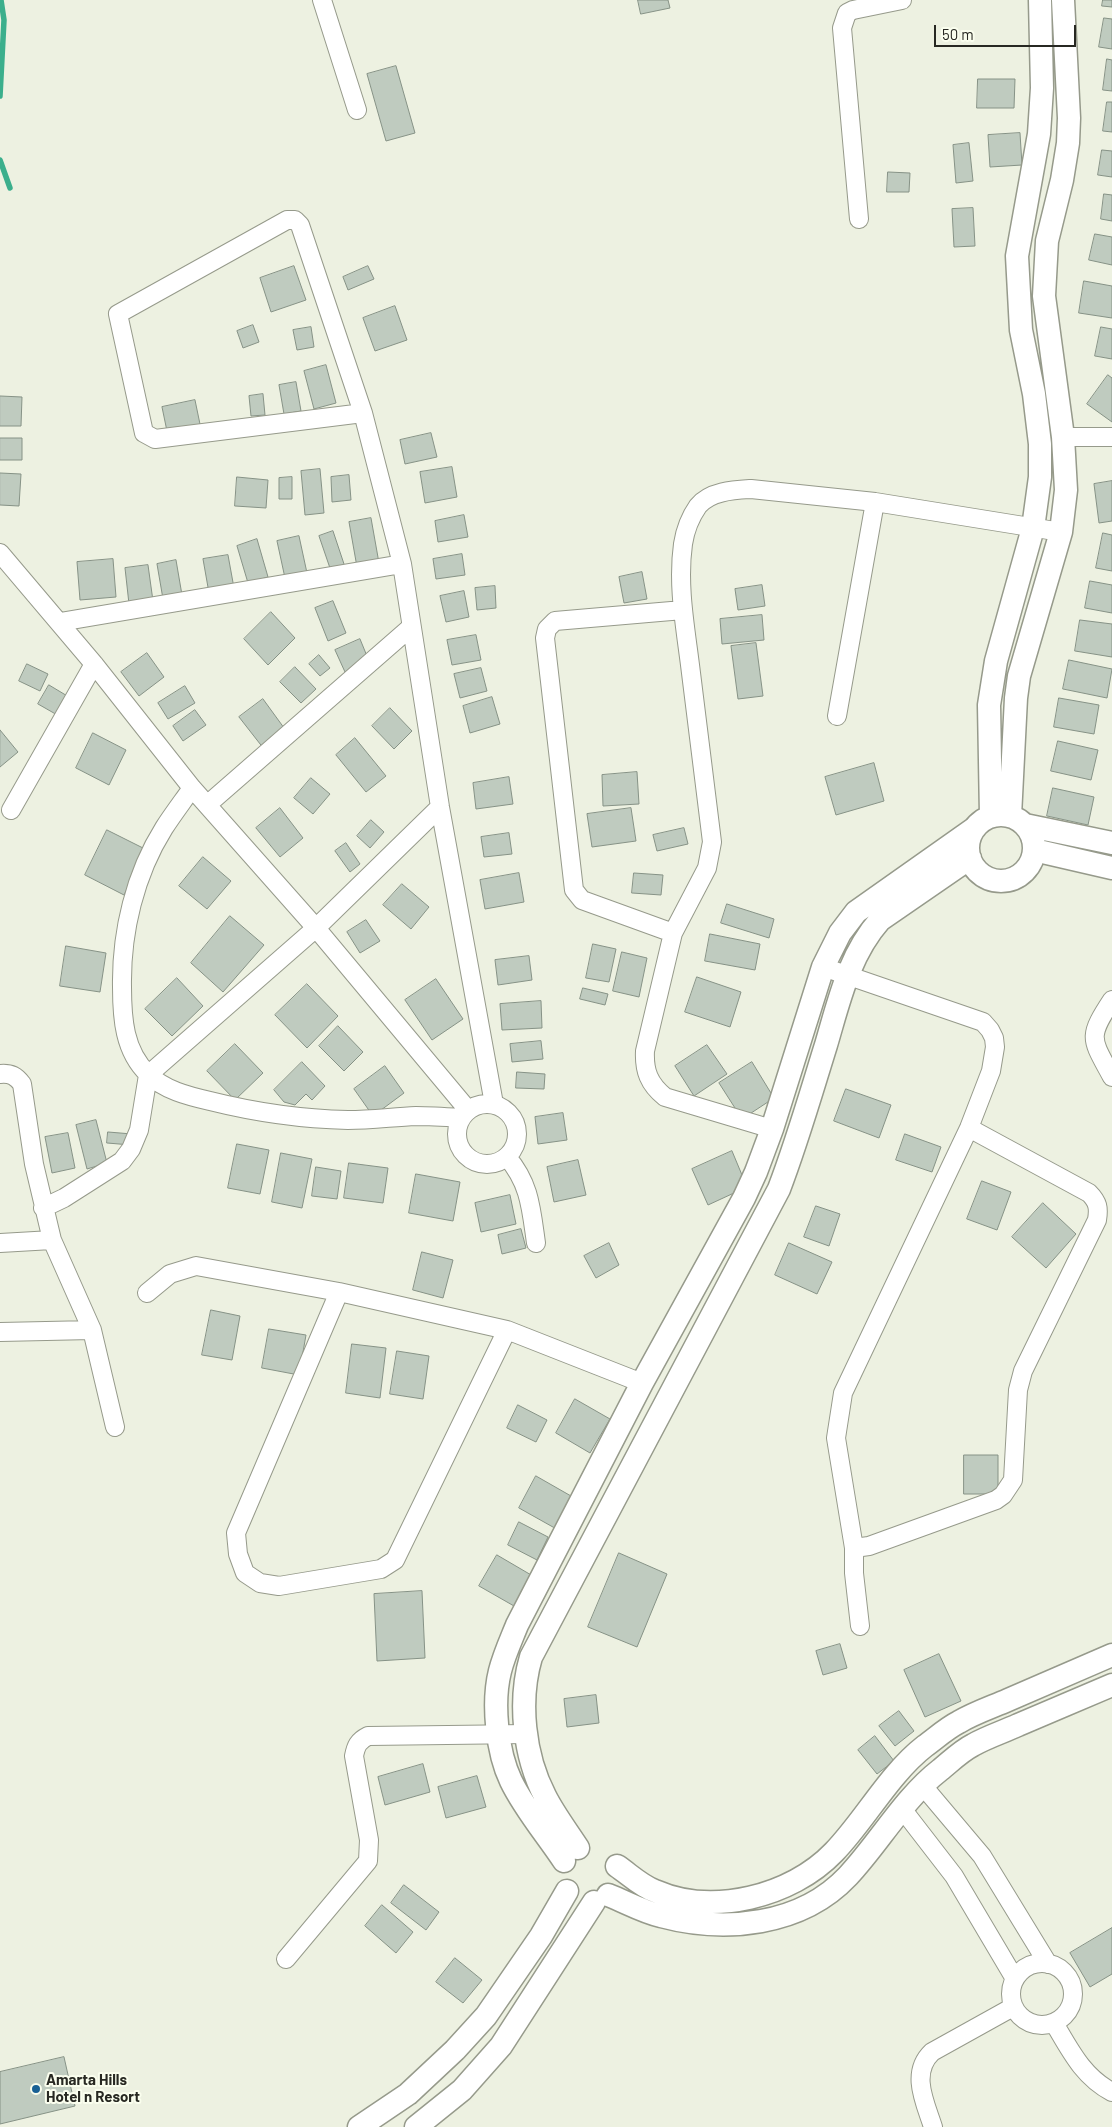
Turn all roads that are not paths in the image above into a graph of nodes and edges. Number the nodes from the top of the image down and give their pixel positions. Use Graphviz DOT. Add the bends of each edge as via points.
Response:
graph roads {
  1 [pos="902,0"];
  2 [pos="1040,0"];
  3 [pos="1063,0"];
  4 [pos="325,1"];
  5 [pos="357,110"];
  6 [pos="859,219"];
  7 [pos="363,413"];
  8 [pos="1062,437"];
  9 [pos="1112,437"];
  10 [pos="876,502"];
  11 [pos="1033,528"];
  12 [pos="1061,532"];
  13 [pos="0,553"];
  14 [pos="402,564"];
  15 [pos="683,610"];
  16 [pos="60,622"];
  17 [pos="411,627"];
  18 [pos="94,664"];
  19 [pos="837,716"];
  20 [pos="192,788"];
  21 [pos="207,804"];
  22 [pos="440,806"];
  23 [pos="11,810"];
  24 [pos="1000,821"];
  25 [pos="1112,843"];
  26 [pos="1034,850"];
  27 [pos="970,858"];
  28 [pos="1112,868"];
  29 [pos="316,928"];
  30 [pos="673,933"];
  31 [pos="823,967"];
  32 [pos="847,976"];
  33 [pos="1112,1000"];
  34 [pos="0,1074"];
  35 [pos="148,1075"];
  36 [pos="1112,1076"];
  37 [pos="494,1104"];
  38 [pos="464,1114"];
  39 [pos="968,1128"];
  40 [pos="772,1129"];
  41 [pos="506,1157"];
  42 [pos="44,1208"];
  43 [pos="52,1240"];
  44 [pos="0,1243"];
  45 [pos="536,1243"];
  46 [pos="339,1292"];
  47 [pos="147,1293"];
  48 [pos="92,1330"];
  49 [pos="507,1330"];
  50 [pos="0,1332"];
  51 [pos="642,1383"];
  52 [pos="115,1427"];
  53 [pos="585,1494"];
  54 [pos="610,1508"];
  55 [pos="854,1548"];
  56 [pos="860,1626"];
  57 [pos="1112,1655"];
  58 [pos="1112,1684"];
  59 [pos="498,1734"];
  60 [pos="527,1734"];
  61 [pos="923,1786"];
  62 [pos="902,1810"];
  63 [pos="571,1854"];
  64 [pos="617,1866"];
  65 [pos="817,1868"];
  66 [pos="567,1891"];
  67 [pos="831,1891"];
  68 [pos="601,1899"];
  69 [pos="286,1959"];
  70 [pos="1048,1964"];
  71 [pos="1015,1979"];
  72 [pos="497,2003"];
  73 [pos="1012,2007"];
  74 [pos="519,2018"];
  75 [pos="1054,2023"];
  76 [pos="1112,2092"];
  77 [pos="359,2127"];
  78 [pos="416,2127"];
  79 [pos="933,2127"];
  1 -- 6 [label="street" via="853,10 847,13 842,28"];
  2 -- 11 [label="street" via="1040,134 1017,256 1021,330 1040,444 1040,477"];
  3 -- 8 [label="street" via="1070,118 1062,180 1047,241 1044,296"];
  4 -- 5 [label="street"];
  7 -- 7 [label="street" via="155,439 150,437 144,432 118,314 287,220 295,220 300,225"];
  7 -- 14 [label="street"];
  8 -- 9 [label="street"];
  8 -- 12 [label="street" via="1066,490"];
  10 -- 11 [label="street"];
  10 -- 15 [label="street" via="751,489 713,495 700,504 692,516 683,542"];
  10 -- 19 [label="street"];
  11 -- 12 [label="street"];
  11 -- 24 [label="street" via="996,661 989,705"];
  12 -- 24 [label="street" via="1019,676"];
  13 -- 16 [label="street"];
  14 -- 16 [label="street"];
  14 -- 17 [label="street"];
  15 -- 30 [label="street" via="712,842 707,868"];
  15 -- 30 [label="street" via="555,621 547,629 545,638 574,890 582,900"];
  16 -- 18 [label="street"];
  17 -- 21 [label="street"];
  17 -- 22 [label="street"];
  18 -- 20 [label="street"];
  18 -- 23 [label="street"];
  20 -- 21 [label="street"];
  20 -- 35 [label="street" via="163,830 148,861 131,906 124,939 122,1014 128,1042"];
  21 -- 29 [label="street"];
  22 -- 29 [label="street"];
  22 -- 37 [label="street"];
  24 -- 25 [label="street"];
  24 -- 26 [label="street" via="1030,832"];
  24 -- 27 [label="street" via="969,842"];
  24 -- 31 [label="street" via="856,912 840,933"];
  26 -- 27 [label="street" via="1028,867 1005,881 980,873"];
  26 -- 28 [label="street"];
  27 -- 32 [label="street" via="880,920 869,932"];
  29 -- 35 [label="street"];
  29 -- 38 [label="street"];
  30 -- 40 [label="street" via="645,1052 644,1067 650,1081 665,1097"];
  31 -- 32 [label="street"];
  31 -- 40 [label="street"];
  32 -- 39 [label="street" via="983,1022 990,1030 994,1038 993,1060"];
  32 -- 54 [label="street" via="778,1189"];
  33 -- 36 [label="street" via="1094,1033 1094,1045"];
  34 -- 42 [label="street" via="9,1073 22,1084"];
  35 -- 38 [label="street" via="184,1095 264,1112 348,1120"];
  35 -- 42 [label="street" via="139,1130 131,1150 101,1175"];
  37 -- 38 [label="street" via="476,1106"];
  37 -- 41 [label="street" via="510,1114 517,1131 512,1150"];
  38 -- 41 [label="street" via="457,1126 463,1154 480,1164 498,1162"];
  39 -- 55 [label="street" via="843,1393 836,1438"];
  39 -- 55 [label="street" via="1089,1193 1099,1209 1097,1220 1023,1371 1018,1390 1014,1471 1009,1487 996,1500 869,1546"];
  40 -- 51 [label="street" via="744,1198"];
  41 -- 45 [label="street" via="523,1180"];
  42 -- 43 [label="street"];
  43 -- 44 [label="street"];
  43 -- 48 [label="street"];
  46 -- 47 [label="street" via="196,1266 170,1274"];
  46 -- 49 [label="street"];
  46 -- 49 [label="street" via="236,1533 238,1554 245,1573 260,1583 279,1586 381,1569 395,1560"];
  48 -- 50 [label="street"];
  48 -- 52 [label="street"];
  49 -- 51 [label="street"];
  51 -- 53 [label="street"];
  53 -- 54 [label="street"];
  53 -- 59 [label="street" via="518,1624 499,1672"];
  54 -- 60 [label="street" via="531,1658 525,1686"];
  55 -- 56 [label="street"];
  57 -- 65 [label="street" via="958,1722 906,1765"];
  58 -- 61 [label="street" via="972,1745 937,1771"];
  59 -- 60 [label="street"];
  59 -- 63 [label="street" via="511,1781 523,1802"];
  59 -- 69 [label="street" via="368,1736 361,1740 354,1756 369,1840 368,1861"];
  60 -- 63 [label="street" via="533,1767"];
  61 -- 62 [label="street"];
  61 -- 70 [label="street" via="982,1856"];
  62 -- 67 [label="street" via="848,1876"];
  62 -- 71 [label="street" via="954,1876"];
  63 -- 64 [label="street" via="594,1845 609,1852"];
  63 -- 66 [label="street" via="562,1876"];
  64 -- 65 [label="street" via="652,1891 674,1899 704,1902 728,1901 769,1892 799,1880"];
  64 -- 68 [label="street" via="617,1882"];
  65 -- 67 [label="street"];
  66 -- 68 [label="street" via="579,1900"];
  66 -- 72 [label="street"];
  67 -- 68 [label="street" via="783,1916 734,1925 689,1922"];
  68 -- 74 [label="street"];
  70 -- 71 [label="street" via="1029,1966"];
  70 -- 75 [label="street" via="1064,1974 1072,1991 1068,2010"];
  71 -- 73 [label="street"];
  72 -- 74 [label="street"];
  72 -- 77 [label="street" via="455,2050 408,2094"];
  73 -- 75 [label="street" via="1026,2021 1044,2025"];
  73 -- 79 [label="street" via="924,2059 919,2080"];
  74 -- 78 [label="street" via="501,2046 462,2090"];
  75 -- 76 [label="street" via="1079,2065"];
}
